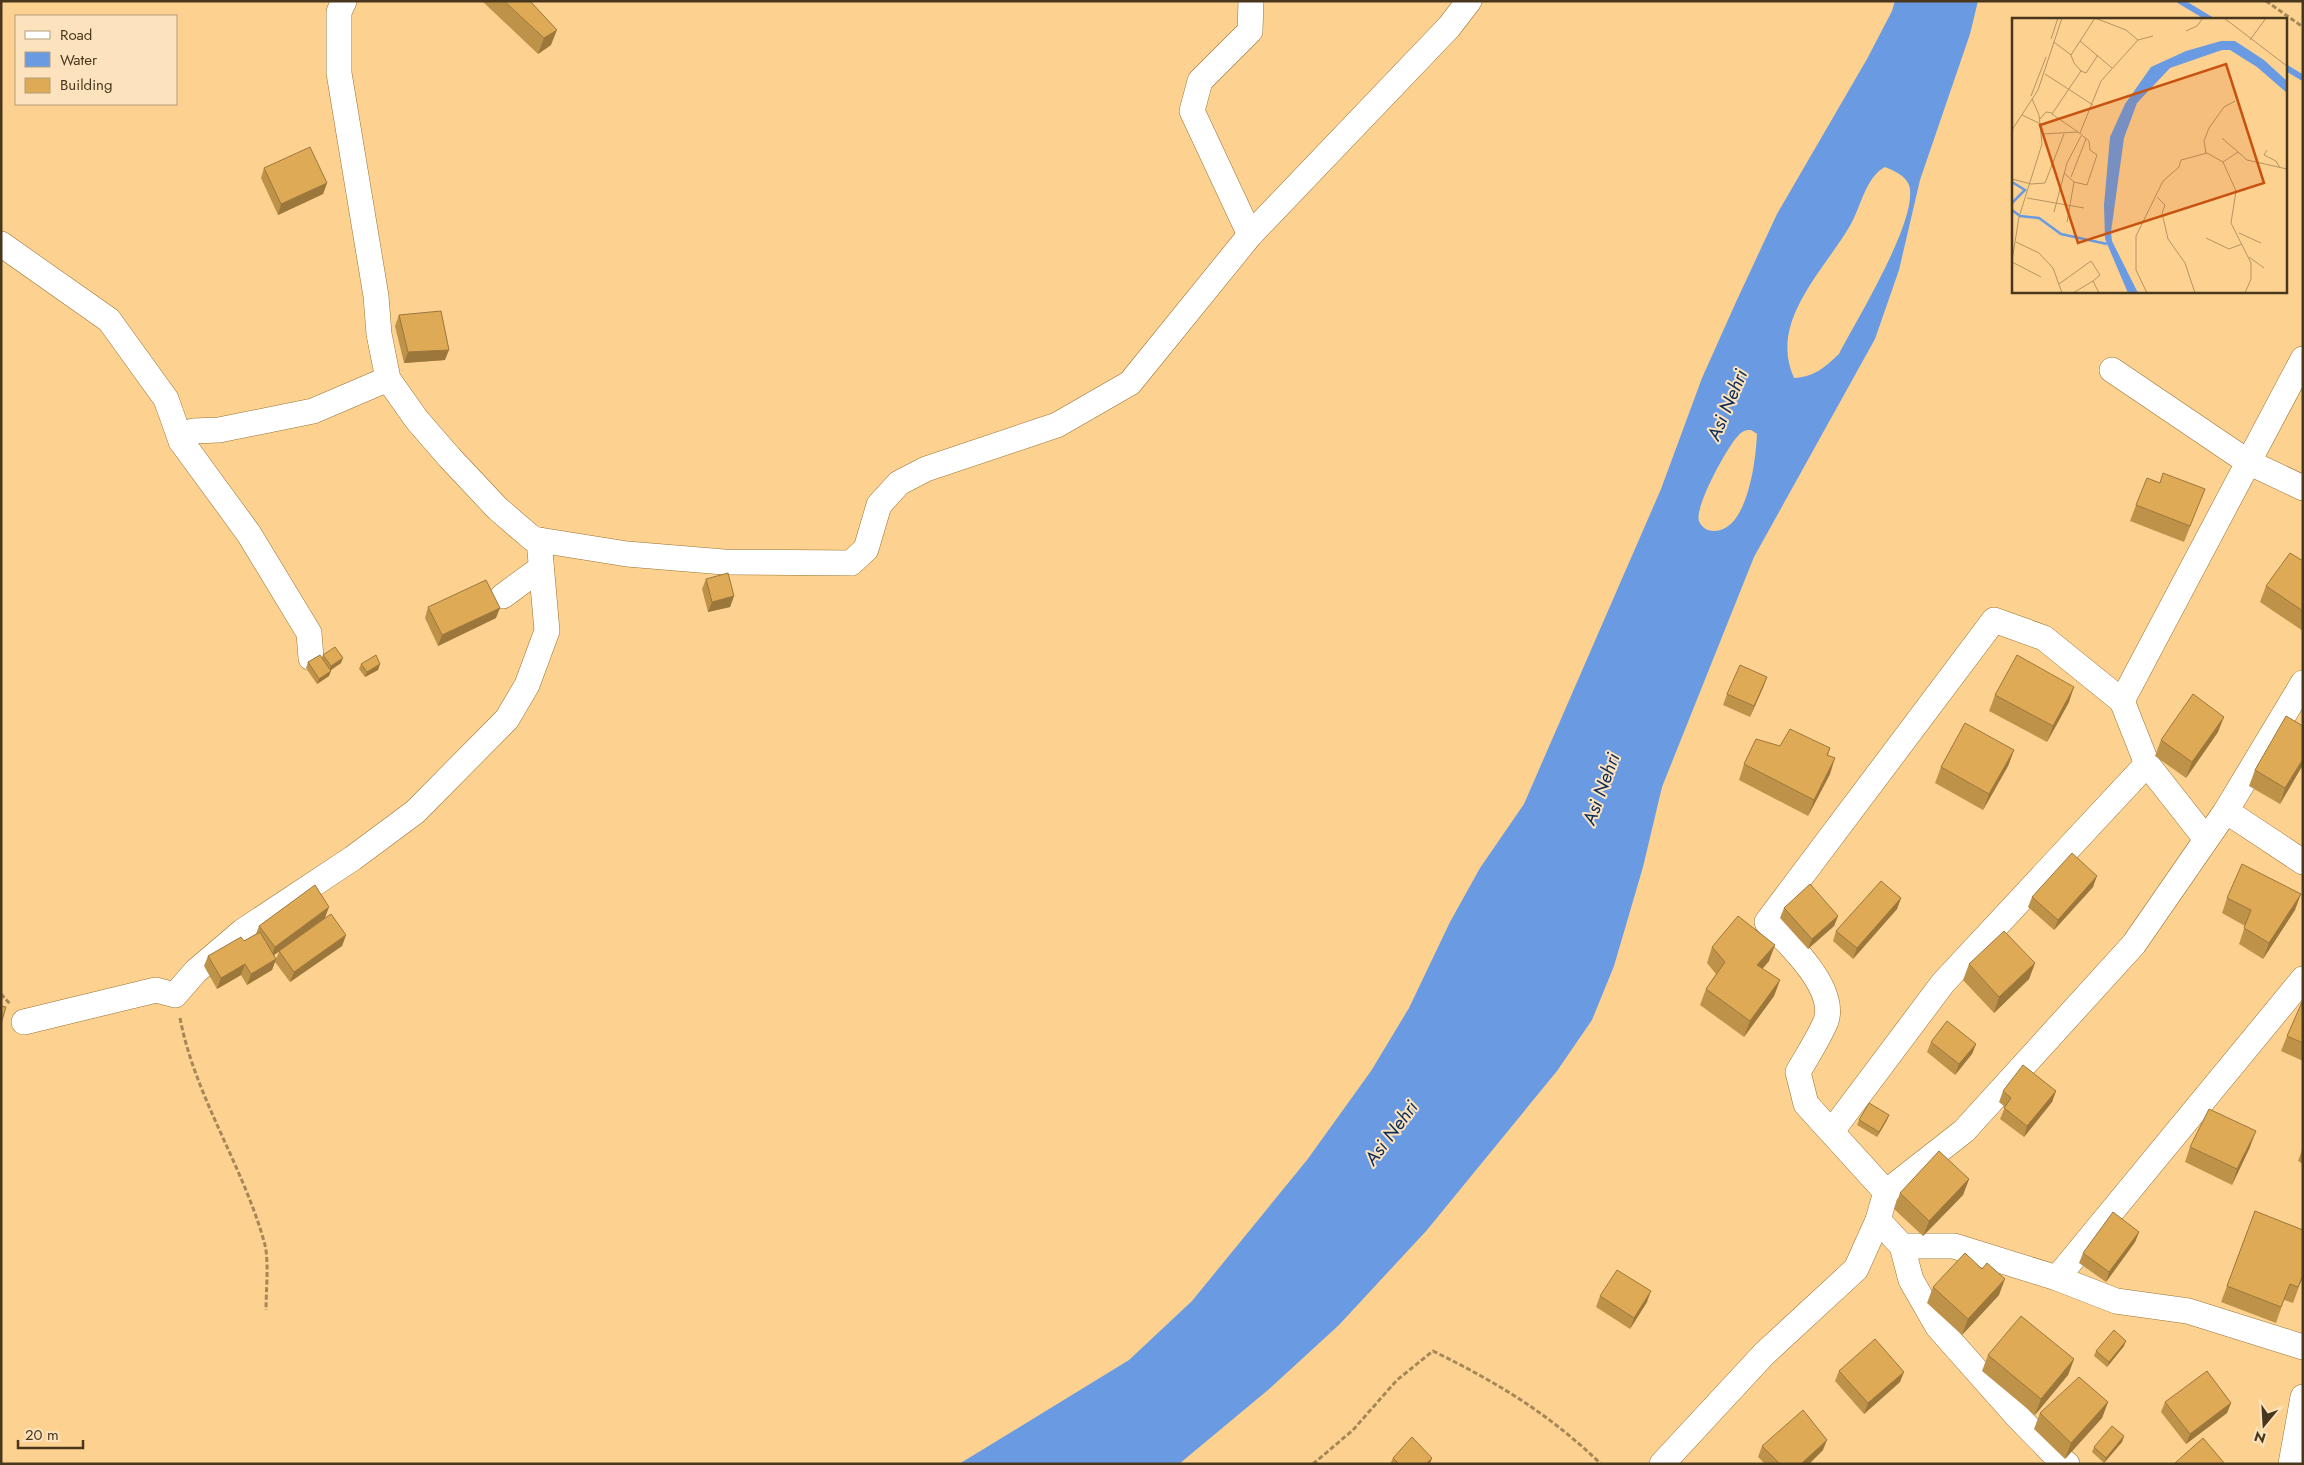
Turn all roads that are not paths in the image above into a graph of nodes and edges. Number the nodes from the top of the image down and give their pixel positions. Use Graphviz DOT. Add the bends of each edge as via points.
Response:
graph roads {
  1 [pos="344,1"];
  2 [pos="1251,1"];
  3 [pos="1469,1"];
  4 [pos="1250,235"];
  5 [pos="1,244"];
  6 [pos="2303,358"];
  7 [pos="2112,370"];
  8 [pos="388,379"];
  9 [pos="181,440"];
  10 [pos="2248,462"];
  11 [pos="2303,488"];
  12 [pos="539,540"];
  13 [pos="541,568"];
  14 [pos="503,596"];
  15 [pos="311,658"];
  16 [pos="2303,683"];
  17 [pos="2122,700"];
  18 [pos="2147,764"];
  19 [pos="2226,811"];
  20 [pos="2206,839"];
  21 [pos="2303,862"];
  22 [pos="2303,979"];
  23 [pos="24,1022"];
  24 [pos="1832,1131"];
  25 [pos="1886,1192"];
  26 [pos="1878,1220"];
  27 [pos="1902,1246"];
  28 [pos="2057,1278"];
  29 [pos="2303,1347"];
  30 [pos="2303,1397"];
  31 [pos="1662,1464"];
  32 [pos="2067,1464"];
  33 [pos="2291,1464"];
  1 -- 8 [label="street" via="339,12 339,73"];
  2 -- 4 [label="street" via="1250,32 1200,80 1192,111"];
  3 -- 4 [label="street" via="1449,27"];
  4 -- 12 [label="street" via="1130,383 1057,425 926,469 899,483 879,504 866,549 851,563 724,562 627,554"];
  5 -- 9 [label="street" via="109,320 166,399"];
  6 -- 10 [label="street"];
  7 -- 10 [label="street"];
  8 -- 9 [label="street" via="314,411 220,430 193,431"];
  8 -- 12 [label="street" via="450,458 510,520 533,539"];
  9 -- 15 [label="street" via="259,550 309,633"];
  10 -- 11 [label="street"];
  10 -- 17 [label="street"];
  12 -- 13 [label="street"];
  13 -- 14 [label="street"];
  13 -- 23 [label="street" via="547,632 527,685 506,719 415,812 353,858 243,931 196,971 175,995 156,990"];
  16 -- 19 [label="street"];
  17 -- 18 [label="street"];
  17 -- 24 [label="street" via="2044,638 1994,620 1767,922 1794,948 1827,995 1826,1019 1798,1072 1806,1104"];
  18 -- 20 [label="street"];
  18 -- 24 [label="street" via="1942,983"];
  19 -- 20 [label="street"];
  19 -- 21 [label="street"];
  20 -- 25 [label="street" via="2134,944 1964,1132"];
  22 -- 28 [label="street"];
  24 -- 25 [label="street"];
  25 -- 26 [label="street"];
  26 -- 27 [label="street"];
  26 -- 31 [label="street" via="1856,1269 1764,1354"];
  27 -- 28 [label="street" via="1954,1246"];
  27 -- 32 [label="street" via="1911,1280 1938,1327 2016,1415"];
  28 -- 29 [label="street" via="2116,1301 2188,1311"];
  30 -- 33 [label="street"];
}
